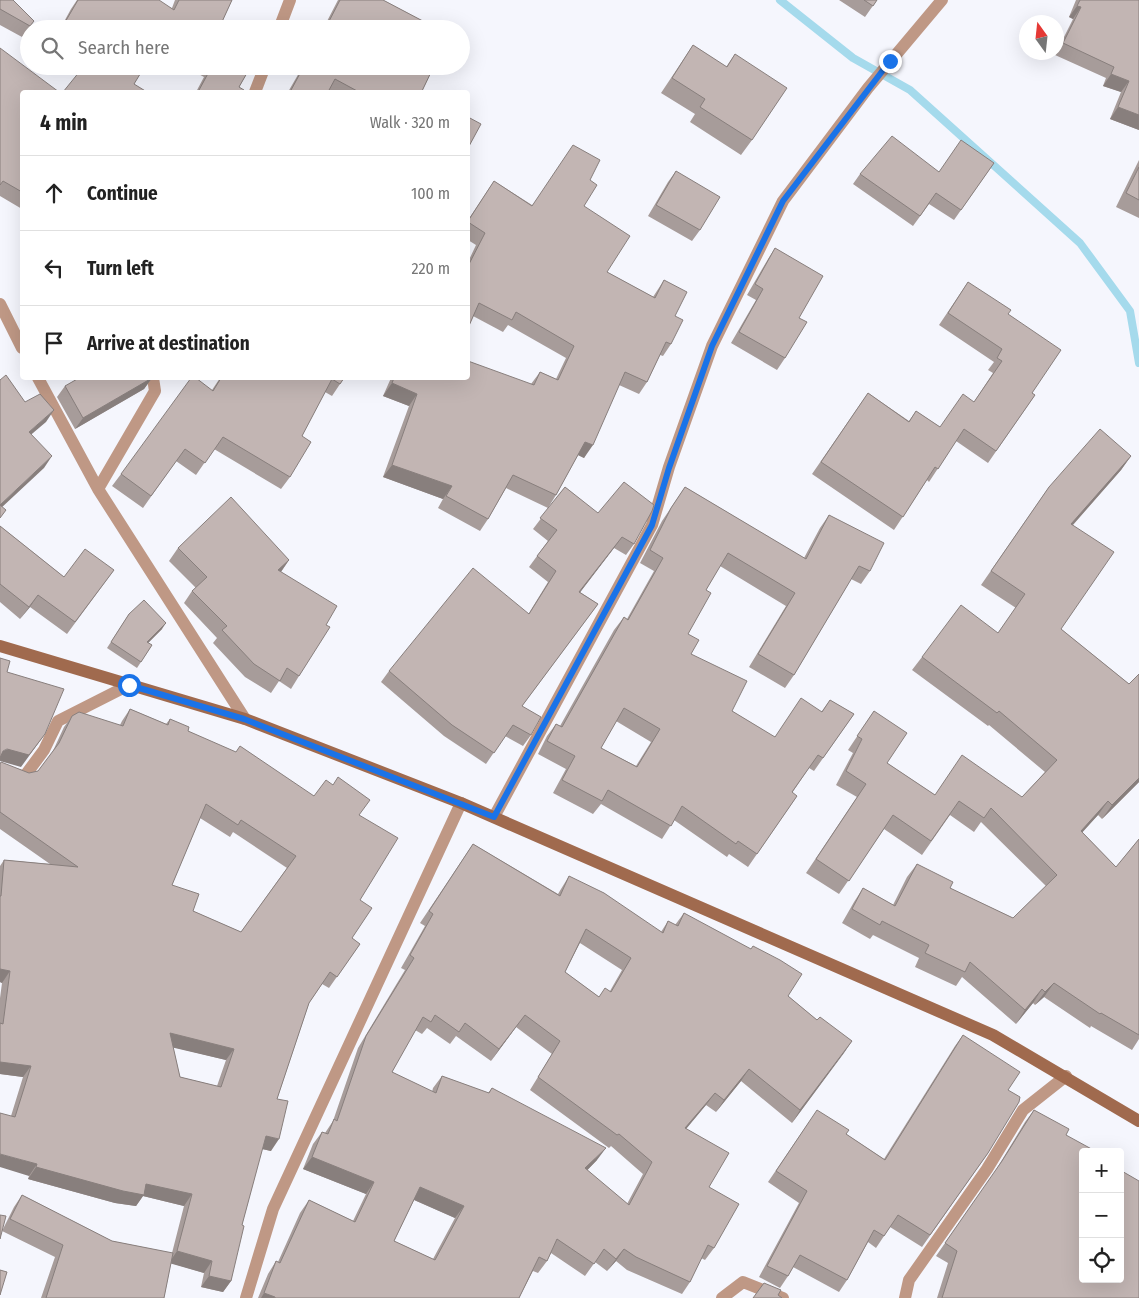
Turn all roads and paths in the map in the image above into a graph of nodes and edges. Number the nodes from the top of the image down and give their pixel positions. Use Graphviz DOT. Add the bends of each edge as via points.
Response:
graph roads {
  1 [pos="290,0"];
  2 [pos="942,0"];
  3 [pos="282,20"];
  4 [pos="262,75"];
  5 [pos="256,90"];
  6 [pos="0,304"];
  7 [pos="20,344"];
  8 [pos="39,380"];
  9 [pos="152,380"];
  10 [pos="98,489"];
  11 [pos="0,646"];
  12 [pos="129,685"];
  13 [pos="244,719"];
  14 [pos="0,769"];
  15 [pos="460,803"];
  16 [pos="494,817"];
  17 [pos="1066,1076"];
  18 [pos="1139,1121"];
  19 [pos="246,1298"];
  20 [pos="722,1298"];
  21 [pos="783,1298"];
  22 [pos="905,1298"];
  1 -- 3 [label="street"];
  2 -- 16 [label="street" via="868,88 783,201 712,346 652,525"];
  4 -- 5 [label="street"];
  6 -- 7 [label="street"];
  8 -- 10 [label="street"];
  9 -- 10 [label="street" via="155,391"];
  10 -- 13 [label="street"];
  11 -- 12 [label="street"];
  12 -- 13 [label="street"];
  12 -- 14 [label="street" via="58,720 44,750 24,777"];
  13 -- 15 [label="street"];
  15 -- 16 [label="street"];
  15 -- 19 [label="street" via="273,1209"];
  16 -- 17 [label="street" via="993,1035"];
  17 -- 18 [label="street"];
  17 -- 22 [label="street" via="1023,1110 988,1169 909,1280"];
  20 -- 21 [label="street" via="743,1282"];
}
